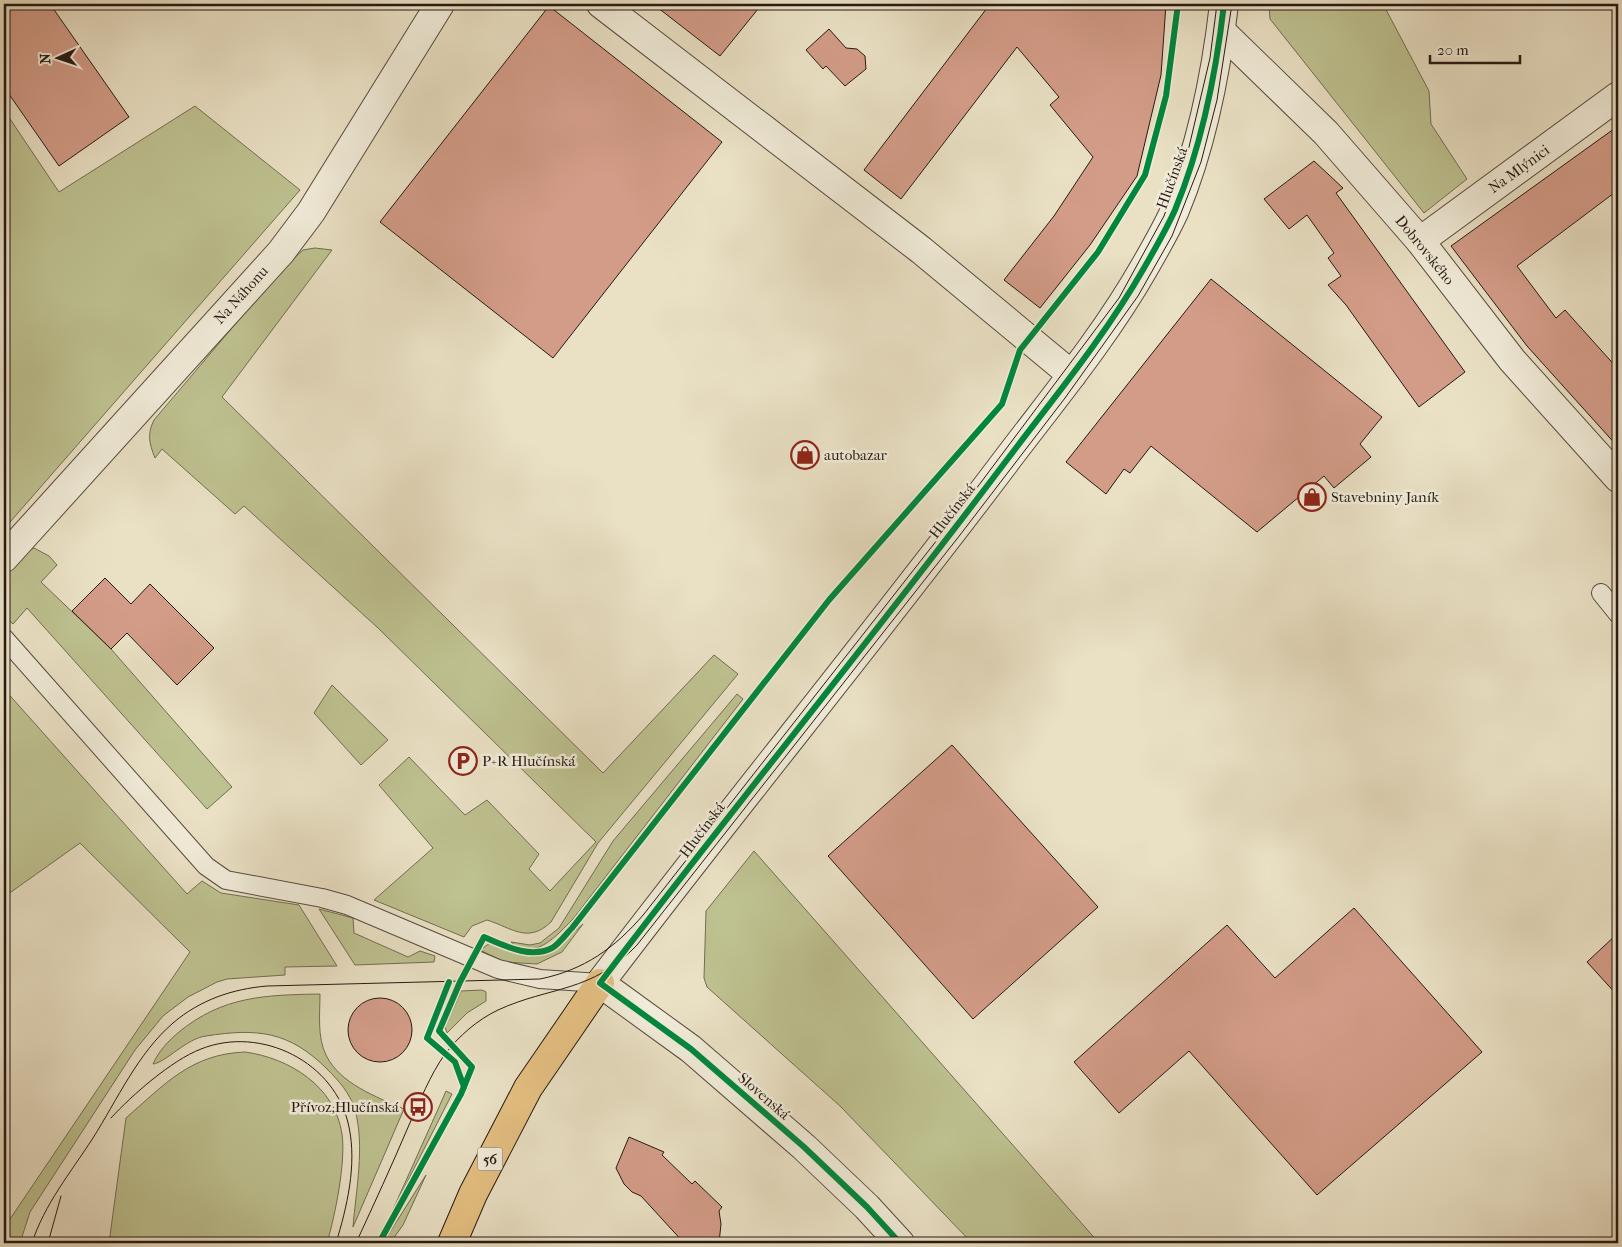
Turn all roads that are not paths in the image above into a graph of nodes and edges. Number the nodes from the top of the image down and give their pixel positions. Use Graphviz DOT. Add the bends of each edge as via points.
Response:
graph roads {
  1 [pos="440,4"];
  2 [pos="601,4"];
  3 [pos="1224,4"];
  4 [pos="1221,31"];
  5 [pos="1618,96"];
  6 [pos="1420,242"];
  7 [pos="1072,375"];
  8 [pos="1618,478"];
  9 [pos="4,558"];
  10 [pos="1601,594"];
  11 [pos="1618,614"];
  12 [pos="4,638"];
  13 [pos="600,983"];
  14 [pos="452,1243"];
  15 [pos="900,1243"];
  1 -- 9 [label="street, Na Náhonu" via="311,212 281,252"];
  2 -- 7 [label="street" via="921,250"];
  3 -- 4 [label="street, Hlučínská"];
  4 -- 6 [label="street, Dobrovského" via="1326,133"];
  4 -- 7 [label="street, Hlučínská" via="1210,98 1175,209 1128,296"];
  5 -- 6 [label="street, Na Mlýnici"];
  6 -- 8 [label="street, Dobrovského" via="1512,360"];
  7 -- 13 [label="street, Hlučínská"];
  10 -- 11 [label="lane"];
  12 -- 13 [label="lane" via="206,866 219,876 346,905 498,969 540,979"];
  13 -- 14 [label="main road, Hlučínská / 56" via="528,1088 473,1194"];
  13 -- 15 [label="street, Slovenská" via="691,1049 804,1147"];
}
